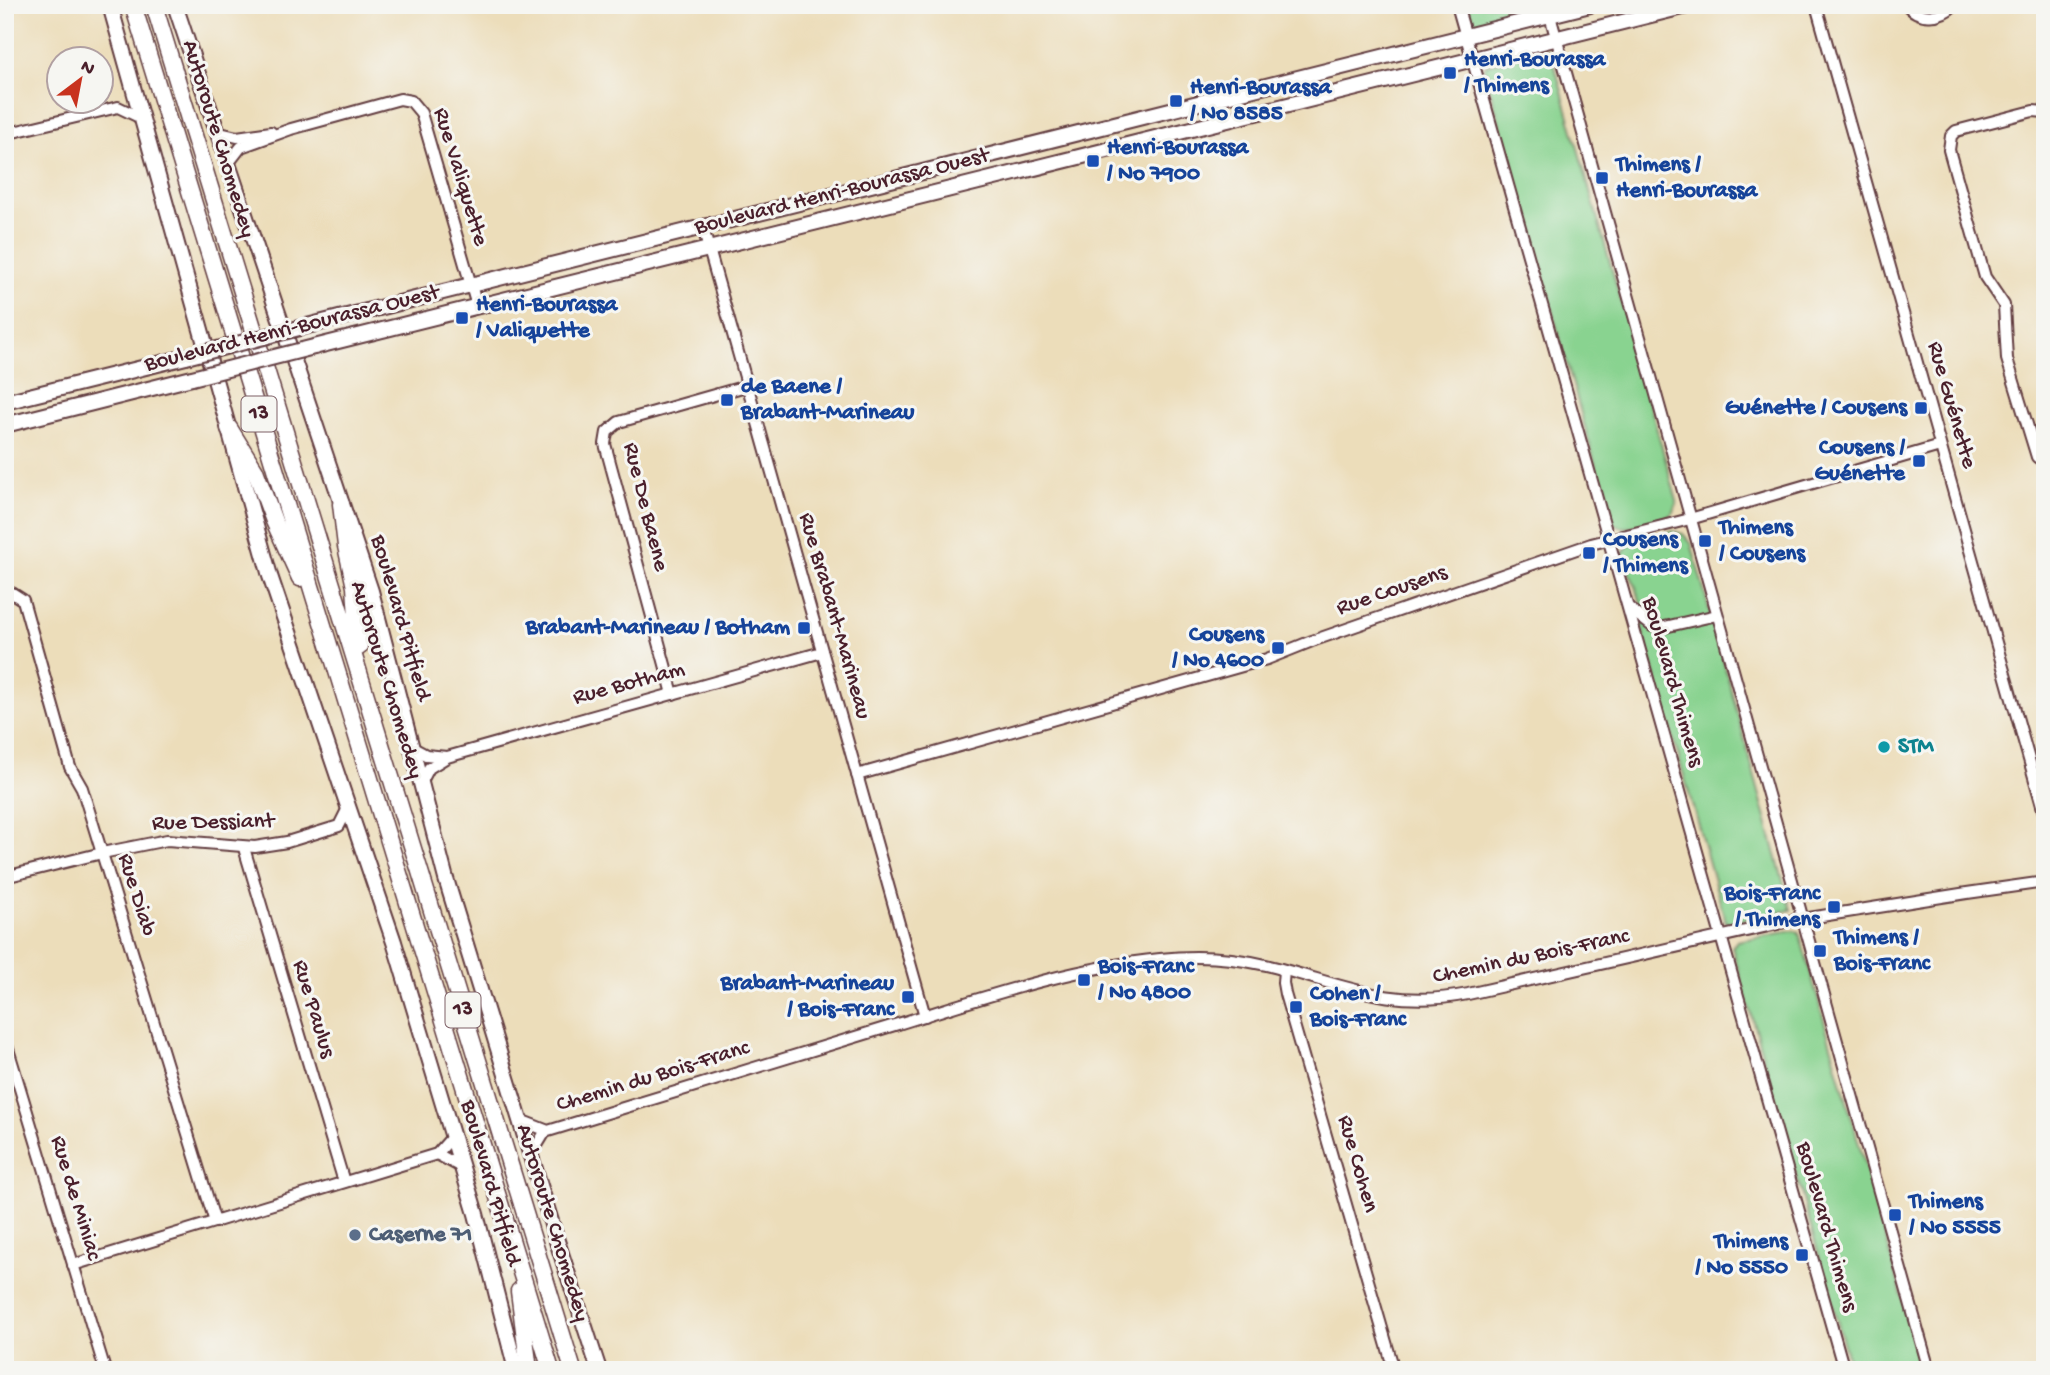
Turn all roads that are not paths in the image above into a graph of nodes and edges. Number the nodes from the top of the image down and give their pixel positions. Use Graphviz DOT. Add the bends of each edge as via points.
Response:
graph roads {
  1 [pos="110,5"];
  2 [pos="133,5"];
  3 [pos="154,5"];
  4 [pos="175,5"];
  5 [pos="1457,5"];
  6 [pos="1590,5"];
  7 [pos="1691,5"];
  8 [pos="1816,5"];
  9 [pos="1907,5"];
  10 [pos="1954,5"];
  11 [pos="1548,10"];
  12 [pos="1466,36"];
  13 [pos="1556,39"];
  14 [pos="1473,59"];
  15 [pos="132,86"];
  16 [pos="118,107"];
  17 [pos="2045,113"];
  18 [pos="141,118"];
  19 [pos="291,129"];
  20 [pos="216,132"];
  21 [pos="5,134"];
  22 [pos="227,165"];
  23 [pos="703,228"];
  24 [pos="709,248"];
  25 [pos="471,285"];
  26 [pos="477,306"];
  27 [pos="746,386"];
  28 [pos="5,402"];
  29 [pos="5,425"];
  30 [pos="229,428"];
  31 [pos="1940,446"];
  32 [pos="2045,462"];
  33 [pos="341,504"];
  34 [pos="1690,519"];
  35 [pos="1609,540"];
  36 [pos="5,594"];
  37 [pos="1629,608"];
  38 [pos="1717,615"];
  39 [pos="326,634"];
  40 [pos="822,652"];
  41 [pos="362,678"];
  42 [pos="673,694"];
  43 [pos="411,747"];
  44 [pos="447,757"];
  45 [pos="858,775"];
  46 [pos="420,785"];
  47 [pos="349,806"];
  48 [pos="2045,816"];
  49 [pos="339,825"];
  50 [pos="359,836"];
  51 [pos="244,848"];
  52 [pos="102,853"];
  53 [pos="5,877"];
  54 [pos="2045,882"];
  55 [pos="1802,919"];
  56 [pos="1721,936"];
  57 [pos="1284,970"];
  58 [pos="925,1016"];
  59 [pos="5,1039"];
  60 [pos="17,1078"];
  61 [pos="5,1081"];
  62 [pos="520,1120"];
  63 [pos="545,1132"];
  64 [pos="453,1136"];
  65 [pos="437,1154"];
  66 [pos="531,1155"];
  67 [pos="463,1168"];
  68 [pos="344,1182"];
  69 [pos="215,1222"];
  70 [pos="513,1247"];
  71 [pos="74,1265"];
  72 [pos="105,1370"];
  73 [pos="516,1370"];
  74 [pos="529,1370"];
  75 [pos="551,1370"];
  76 [pos="573,1370"];
  77 [pos="599,1370"];
  78 [pos="1394,1370"];
  79 [pos="1844,1370"];
  80 [pos="1929,1370"];
  1 -- 15 [label="main road, Boulevard Pitfield"];
  2 -- 39 [label="highway, Autoroute Chomedey / 13"];
  3 -- 41 [label="highway, Autoroute Chomedey / 13"];
  4 -- 20 [label="main road, Boulevard Pitfield"];
  5 -- 12 [label="street, Boulevard Thimens"];
  6 -- 11 [label="main road, Boulevard Henri-Bourassa Ouest"];
  7 -- 13 [label="main road, Boulevard Henri-Bourassa Ouest"];
  8 -- 31 [label="street, Rue Guénette"];
  9 -- 10 [label="street" via="1926,16"];
  11 -- 12 [label="main road, Boulevard Henri-Bourassa Ouest"];
  11 -- 13 [label="street"];
  12 -- 14 [label="street, Boulevard Thimens"];
  12 -- 23 [label="main road, Boulevard Henri-Bourassa Ouest"];
  13 -- 14 [label="main road, Boulevard Henri-Bourassa Ouest"];
  13 -- 34 [label="street"];
  14 -- 24 [label="main road, Boulevard Henri-Bourassa Ouest"];
  14 -- 35 [label="street, Boulevard Thimens"];
  15 -- 16 [label="street"];
  15 -- 18 [label="main road, Boulevard Pitfield"];
  16 -- 18 [label="street"];
  16 -- 21 [label="street"];
  17 -- 32 [label="street" via="2033,111 1956,131 1949,150 1985,276 2004,306 2007,359 2037,457"];
  18 -- 30 [label="main road, Boulevard Pitfield"];
  19 -- 20 [label="street, Rue Valiquette" via="237,137"];
  19 -- 22 [label="street, Rue Valiquette" via="240,148"];
  19 -- 25 [label="street, Rue Valiquette" via="400,99 415,104 424,121"];
  20 -- 22 [label="main road, Boulevard Pitfield"];
  22 -- 33 [label="main road, Boulevard Pitfield"];
  23 -- 24 [label="street, Rue Brabant-Marineau"];
  23 -- 25 [label="main road, Boulevard Henri-Bourassa Ouest"];
  24 -- 26 [label="main road, Boulevard Henri-Bourassa Ouest"];
  24 -- 27 [label="street, Rue Brabant-Marineau"];
  25 -- 26 [label="street, Rue Valiquette"];
  25 -- 28 [label="main road, Boulevard Henri-Bourassa Ouest, bridge"];
  26 -- 29 [label="main road, Boulevard Henri-Bourassa Ouest, bridge"];
  27 -- 40 [label="street, Rue Brabant-Marineau"];
  27 -- 42 [label="street, Rue De Baene" via="619,422 607,432 605,444"];
  30 -- 39 [label="highway" via="255,470"];
  30 -- 47 [label="main road, Boulevard Pitfield" via="270,576"];
  31 -- 34 [label="street, Rue Cousens"];
  31 -- 48 [label="street, Rue Guénette"];
  33 -- 41 [label="highway" via="355,587"];
  33 -- 43 [label="main road, Boulevard Pitfield" via="371,591"];
  34 -- 35 [label="street, Rue Cousens"];
  34 -- 38 [label="street"];
  35 -- 37 [label="street, Boulevard Thimens"];
  35 -- 45 [label="street, Rue Cousens" via="1267,659"];
  36 -- 52 [label="street, Rue Diab" via="23,600 70,767 82,788"];
  37 -- 38 [label="street" via="1660,628"];
  37 -- 56 [label="street, Boulevard Thimens"];
  38 -- 55 [label="street"];
  39 -- 70 [label="highway, Autoroute Chomedey / 13"];
  40 -- 42 [label="street, Rue Botham"];
  40 -- 45 [label="street, Rue Brabant-Marineau"];
  41 -- 76 [label="highway, Autoroute Chomedey / 13"];
  42 -- 44 [label="street, Rue Botham"];
  43 -- 44 [label="street, Rue Botham" via="426,755"];
  43 -- 46 [label="main road, Boulevard Pitfield"];
  44 -- 46 [label="street, Rue Botham" via="429,768"];
  45 -- 58 [label="street, Rue Brabant-Marineau"];
  46 -- 62 [label="main road, Boulevard Pitfield"];
  47 -- 49 [label="street"];
  47 -- 50 [label="main road, Boulevard Pitfield"];
  49 -- 50 [label="street"];
  49 -- 51 [label="street, Rue Dessiant" via="287,842"];
  50 -- 64 [label="main road, Boulevard Pitfield"];
  51 -- 52 [label="street, Rue Dessiant" via="167,839"];
  51 -- 68 [label="street, Rue Paulus"];
  52 -- 53 [label="street, Rue Dessiant"];
  52 -- 69 [label="street, Rue Diab"];
  54 -- 55 [label="street, Chemin du Bois-Franc"];
  55 -- 56 [label="street, Chemin du Bois-Franc"];
  55 -- 80 [label="street"];
  56 -- 57 [label="street, Chemin du Bois-Franc" via="1427,1000 1382,997"];
  56 -- 79 [label="street, Boulevard Thimens"];
  57 -- 58 [label="street, Chemin du Bois-Franc" via="1215,958 1139,961"];
  57 -- 78 [label="street, Rue Cohen" via="1285,994"];
  58 -- 63 [label="street, Chemin du Bois-Franc"];
  59 -- 60 [label="street, Rue de Miniac"];
  60 -- 61 [label="street"];
  60 -- 71 [label="street, Rue de Miniac"];
  62 -- 63 [label="street, Chemin du Bois-Franc"];
  62 -- 66 [label="main road, Boulevard Pitfield"];
  63 -- 66 [label="street, Chemin du Bois-Franc"];
  64 -- 65 [label="street"];
  64 -- 67 [label="main road, Boulevard Pitfield"];
  65 -- 67 [label="street"];
  65 -- 68 [label="street"];
  66 -- 77 [label="main road, Boulevard Pitfield"];
  67 -- 73 [label="main road, Boulevard Pitfield"];
  68 -- 69 [label="street"];
  69 -- 71 [label="street"];
  70 -- 74 [label="highway"];
  70 -- 75 [label="highway, Autoroute Chomedey / 13"];
  71 -- 72 [label="street, Rue de Miniac"];
}
